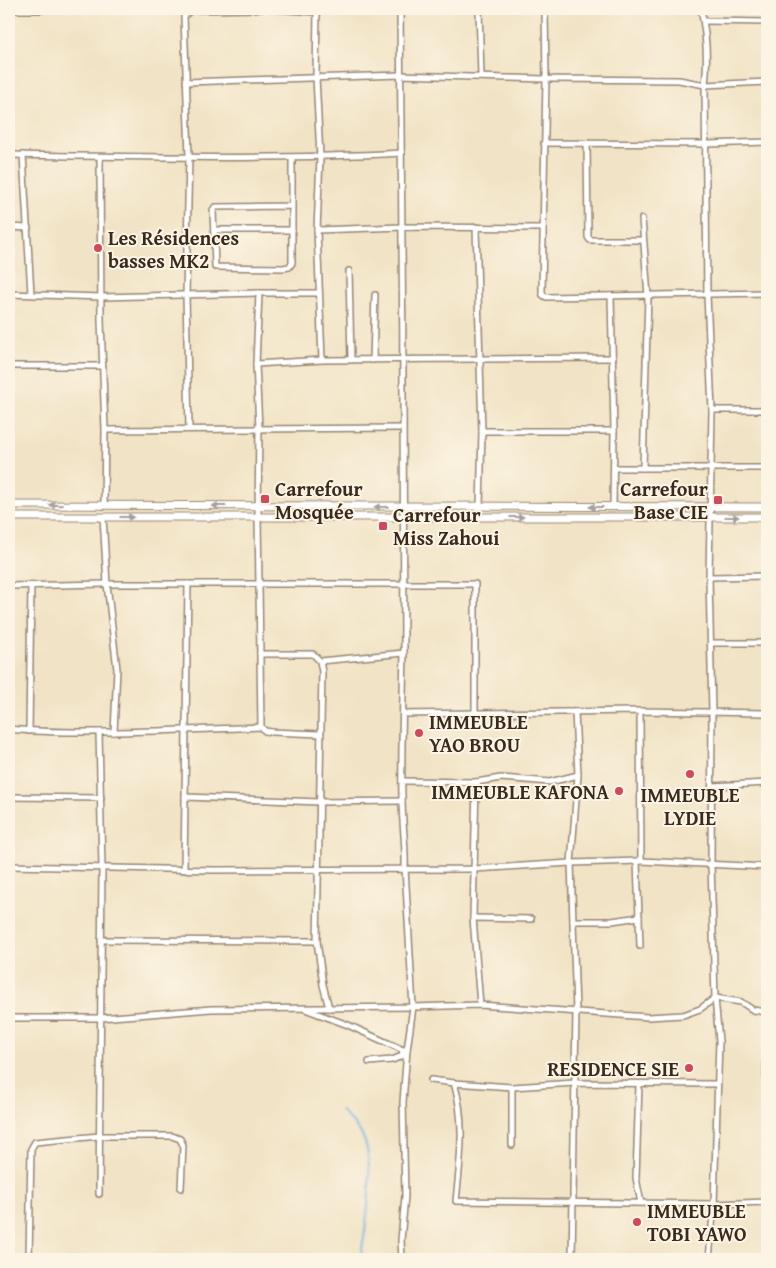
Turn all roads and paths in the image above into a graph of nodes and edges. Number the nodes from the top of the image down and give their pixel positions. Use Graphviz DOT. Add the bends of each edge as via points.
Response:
graph roads {
  1 [pos="261,9"];
  2 [pos="273,9"];
  3 [pos="400,9"];
  4 [pos="479,9"];
  5 [pos="545,9"];
  6 [pos="701,9"];
  7 [pos="9,10"];
  8 [pos="42,10"];
  9 [pos="317,10"];
  10 [pos="704,21"];
  11 [pos="767,22"];
  12 [pos="400,75"];
  13 [pos="481,76"];
  14 [pos="316,77"];
  15 [pos="546,79"];
  16 [pos="186,82"];
  17 [pos="767,82"];
  18 [pos="705,85"];
  19 [pos="767,142"];
  20 [pos="544,143"];
  21 [pos="588,143"];
  22 [pos="707,144"];
  23 [pos="402,153"];
  24 [pos="9,155"];
  25 [pos="23,155"];
  26 [pos="189,156"];
  27 [pos="100,157"];
  28 [pos="292,157"];
  29 [pos="320,157"];
  30 [pos="292,206"];
  31 [pos="642,219"];
  32 [pos="9,227"];
  33 [pos="402,227"];
  34 [pos="476,227"];
  35 [pos="28,228"];
  36 [pos="543,228"];
  37 [pos="214,230"];
  38 [pos="292,230"];
  39 [pos="318,230"];
  40 [pos="643,240"];
  41 [pos="349,271"];
  42 [pos="259,293"];
  43 [pos="767,293"];
  44 [pos="9,294"];
  45 [pos="31,294"];
  46 [pos="186,294"];
  47 [pos="319,294"];
  48 [pos="375,295"];
  49 [pos="707,295"];
  50 [pos="611,296"];
  51 [pos="648,296"];
  52 [pos="102,297"];
  53 [pos="613,358"];
  54 [pos="480,359"];
  55 [pos="322,360"];
  56 [pos="350,360"];
  57 [pos="373,360"];
  58 [pos="402,360"];
  59 [pos="256,364"];
  60 [pos="9,366"];
  61 [pos="102,366"];
  62 [pos="712,410"];
  63 [pos="767,410"];
  64 [pos="259,428"];
  65 [pos="402,428"];
  66 [pos="188,429"];
  67 [pos="105,430"];
  68 [pos="482,431"];
  69 [pos="614,431"];
  70 [pos="614,468"];
  71 [pos="643,468"];
  72 [pos="767,468"];
  73 [pos="711,469"];
  74 [pos="9,505"];
  75 [pos="104,506"];
  76 [pos="258,507"];
  77 [pos="404,507"];
  78 [pos="480,507"];
  79 [pos="614,507"];
  80 [pos="767,507"];
  81 [pos="710,508"];
  82 [pos="258,516"];
  83 [pos="9,517"];
  84 [pos="103,517"];
  85 [pos="404,517"];
  86 [pos="710,517"];
  87 [pos="767,517"];
  88 [pos="767,576"];
  89 [pos="709,577"];
  90 [pos="106,584"];
  91 [pos="188,584"];
  92 [pos="404,584"];
  93 [pos="258,585"];
  94 [pos="9,586"];
  95 [pos="31,586"];
  96 [pos="711,643"];
  97 [pos="767,643"];
  98 [pos="404,653"];
  99 [pos="260,654"];
  100 [pos="320,662"];
  101 [pos="640,711"];
  102 [pos="575,712"];
  103 [pos="475,713"];
  104 [pos="712,713"];
  105 [pos="767,713"];
  106 [pos="403,714"];
  107 [pos="261,727"];
  108 [pos="9,729"];
  109 [pos="29,731"];
  110 [pos="186,731"];
  111 [pos="100,732"];
  112 [pos="114,732"];
  113 [pos="320,734"];
  114 [pos="578,775"];
  115 [pos="402,781"];
  116 [pos="476,782"];
  117 [pos="767,783"];
  118 [pos="712,786"];
  119 [pos="9,797"];
  120 [pos="185,797"];
  121 [pos="101,798"];
  122 [pos="402,801"];
  123 [pos="319,802"];
  124 [pos="639,861"];
  125 [pos="572,862"];
  126 [pos="711,864"];
  127 [pos="9,866"];
  128 [pos="767,867"];
  129 [pos="102,868"];
  130 [pos="405,868"];
  131 [pos="318,869"];
  132 [pos="474,869"];
  133 [pos="184,870"];
  134 [pos="639,917"];
  135 [pos="473,918"];
  136 [pos="531,918"];
  137 [pos="574,921"];
  138 [pos="101,940"];
  139 [pos="317,941"];
  140 [pos="640,946"];
  141 [pos="715,998"];
  142 [pos="480,1005"];
  143 [pos="413,1007"];
  144 [pos="302,1008"];
  145 [pos="329,1008"];
  146 [pos="576,1011"];
  147 [pos="767,1012"];
  148 [pos="9,1018"];
  149 [pos="100,1018"];
  150 [pos="405,1050"];
  151 [pos="369,1062"];
  152 [pos="431,1080"];
  153 [pos="454,1083"];
  154 [pos="575,1084"];
  155 [pos="639,1084"];
  156 [pos="717,1084"];
  157 [pos="512,1087"];
  158 [pos="98,1136"];
  159 [pos="512,1145"];
  160 [pos="767,1150"];
  161 [pos="180,1188"];
  162 [pos="99,1194"];
  163 [pos="573,1202"];
  164 [pos="767,1202"];
  165 [pos="641,1203"];
  166 [pos="714,1204"];
  167 [pos="28,1259"];
  168 [pos="402,1259"];
  169 [pos="572,1259"];
  170 [pos="709,1259"];
  1 -- 16 [label="street" via="187,12 184,16"];
  2 -- 9 [label="street"];
  3 -- 12 [label="street"];
  4 -- 13 [label="street"];
  5 -- 15 [label="street"];
  6 -- 10 [label="street"];
  7 -- 8 [label="street"];
  9 -- 14 [label="street"];
  10 -- 11 [label="street"];
  10 -- 18 [label="street"];
  12 -- 13 [label="street"];
  12 -- 14 [label="street"];
  12 -- 23 [label="street"];
  13 -- 15 [label="street"];
  14 -- 16 [label="street"];
  14 -- 29 [label="street"];
  15 -- 18 [label="street" via="679,80"];
  15 -- 20 [label="street"];
  16 -- 26 [label="street"];
  17 -- 18 [label="street"];
  18 -- 22 [label="street"];
  19 -- 22 [label="street"];
  20 -- 21 [label="street"];
  20 -- 36 [label="street"];
  21 -- 22 [label="street"];
  21 -- 40 [label="street" via="588,237 590,240"];
  22 -- 49 [label="street"];
  23 -- 29 [label="street"];
  23 -- 33 [label="street"];
  24 -- 25 [label="street"];
  25 -- 27 [label="street"];
  25 -- 35 [label="street"];
  26 -- 27 [label="street"];
  26 -- 28 [label="street"];
  26 -- 46 [label="street"];
  27 -- 52 [label="street"];
  28 -- 29 [label="street"];
  28 -- 30 [label="street"];
  29 -- 39 [label="street"];
  30 -- 37 [label="street" via="218,206 214,210"];
  30 -- 38 [label="street"];
  31 -- 40 [label="street"];
  32 -- 35 [label="street"];
  33 -- 34 [label="street"];
  33 -- 39 [label="street"];
  33 -- 58 [label="street"];
  34 -- 36 [label="street"];
  34 -- 54 [label="street"];
  35 -- 45 [label="street"];
  36 -- 50 [label="street" via="543,295"];
  37 -- 38 [label="street"];
  37 -- 38 [label="street" via="216,268 283,268 292,263"];
  39 -- 47 [label="street"];
  40 -- 51 [label="street"];
  41 -- 56 [label="street"];
  42 -- 46 [label="street"];
  42 -- 47 [label="street"];
  42 -- 59 [label="street"];
  43 -- 49 [label="street"];
  44 -- 45 [label="street"];
  45 -- 52 [label="street"];
  46 -- 52 [label="street"];
  46 -- 66 [label="street"];
  47 -- 55 [label="street"];
  48 -- 57 [label="street"];
  49 -- 51 [label="street"];
  49 -- 62 [label="street"];
  50 -- 51 [label="street"];
  50 -- 53 [label="street"];
  51 -- 71 [label="street"];
  52 -- 61 [label="street"];
  53 -- 54 [label="street"];
  53 -- 69 [label="street"];
  54 -- 58 [label="street"];
  54 -- 68 [label="street"];
  55 -- 56 [label="street"];
  55 -- 59 [label="street"];
  56 -- 57 [label="street"];
  57 -- 58 [label="street"];
  58 -- 65 [label="street"];
  59 -- 64 [label="street"];
  60 -- 61 [label="street"];
  61 -- 67 [label="street"];
  62 -- 63 [label="street"];
  62 -- 73 [label="street"];
  64 -- 65 [label="street"];
  64 -- 66 [label="street"];
  64 -- 76 [label="street"];
  65 -- 77 [label="street"];
  66 -- 67 [label="street"];
  67 -- 75 [label="street"];
  68 -- 69 [label="street"];
  68 -- 78 [label="street"];
  69 -- 70 [label="street"];
  70 -- 71 [label="street"];
  70 -- 79 [label="street"];
  71 -- 73 [label="street"];
  72 -- 73 [label="street"];
  73 -- 81 [label="street"];
  75 -- 74 [label="main road, one-way"];
  76 -- 75 [label="main road, one-way"];
  77 -- 76 [label="main road, one-way"];
  76 -- 82 [label="street"];
  77 -- 78 [label="main road"];
  77 -- 85 [label="street"];
  79 -- 78 [label="main road, one-way"];
  79 -- 81 [label="main road"];
  80 -- 81 [label="main road"];
  81 -- 86 [label="street"];
  84 -- 82 [label="main road, one-way"];
  82 -- 85 [label="main road"];
  82 -- 93 [label="street"];
  83 -- 84 [label="main road"];
  84 -- 90 [label="street"];
  85 -- 86 [label="main road, one-way"];
  85 -- 92 [label="street"];
  86 -- 87 [label="main road, one-way"];
  86 -- 89 [label="street"];
  88 -- 89 [label="street"];
  89 -- 96 [label="street"];
  90 -- 91 [label="street"];
  90 -- 95 [label="street"];
  90 -- 112 [label="street" via="118,669"];
  91 -- 93 [label="street"];
  91 -- 110 [label="street"];
  92 -- 93 [label="street"];
  92 -- 98 [label="street"];
  92 -- 103 [label="street" via="475,584"];
  93 -- 99 [label="street"];
  94 -- 95 [label="street"];
  95 -- 109 [label="street"];
  96 -- 97 [label="street"];
  96 -- 104 [label="street"];
  98 -- 100 [label="street"];
  98 -- 106 [label="street"];
  99 -- 100 [label="street" via="313,654"];
  99 -- 107 [label="street"];
  100 -- 113 [label="street"];
  101 -- 102 [label="street"];
  101 -- 104 [label="street"];
  101 -- 124 [label="street"];
  102 -- 103 [label="street"];
  102 -- 114 [label="street"];
  103 -- 106 [label="street"];
  104 -- 105 [label="street"];
  104 -- 118 [label="street"];
  106 -- 115 [label="street"];
  107 -- 110 [label="street"];
  107 -- 113 [label="street" via="272,732"];
  108 -- 109 [label="street"];
  109 -- 111 [label="street"];
  110 -- 112 [label="street"];
  110 -- 120 [label="street"];
  111 -- 112 [label="street"];
  111 -- 121 [label="street"];
  113 -- 123 [label="street"];
  114 -- 116 [label="street" via="550,782 501,778"];
  114 -- 125 [label="street"];
  115 -- 116 [label="street"];
  115 -- 122 [label="street"];
  116 -- 132 [label="street"];
  117 -- 118 [label="street"];
  118 -- 126 [label="street"];
  119 -- 121 [label="street"];
  120 -- 123 [label="street"];
  120 -- 133 [label="street"];
  121 -- 129 [label="street"];
  122 -- 123 [label="street"];
  122 -- 130 [label="street"];
  123 -- 131 [label="street"];
  124 -- 125 [label="street"];
  124 -- 126 [label="street"];
  124 -- 134 [label="street"];
  125 -- 132 [label="street"];
  125 -- 137 [label="street"];
  126 -- 128 [label="street"];
  126 -- 141 [label="street"];
  127 -- 129 [label="street"];
  129 -- 133 [label="street"];
  129 -- 138 [label="street"];
  130 -- 131 [label="street"];
  130 -- 132 [label="street"];
  130 -- 143 [label="street"];
  131 -- 133 [label="street"];
  131 -- 139 [label="street"];
  132 -- 135 [label="street"];
  134 -- 137 [label="street"];
  134 -- 140 [label="street"];
  135 -- 136 [label="street"];
  135 -- 142 [label="street"];
  137 -- 146 [label="street"];
  138 -- 139 [label="street"];
  138 -- 149 [label="street"];
  139 -- 145 [label="street"];
  141 -- 146 [label="street" via="700,1010 683,1015 648,1017"];
  141 -- 147 [label="street" via="741,1002 754,1010"];
  141 -- 156 [label="street" via="719,1041"];
  142 -- 143 [label="street"];
  142 -- 146 [label="street"];
  143 -- 145 [label="street"];
  143 -- 150 [label="street"];
  144 -- 145 [label="street"];
  144 -- 149 [label="street" via="211,1009"];
  144 -- 150 [label="street"];
  146 -- 154 [label="street"];
  147 -- 160 [label="street"];
  148 -- 149 [label="street"];
  149 -- 158 [label="street"];
  150 -- 151 [label="street" via="402,1056 392,1060"];
  150 -- 168 [label="street"];
  152 -- 153 [label="street"];
  153 -- 157 [label="street"];
  153 -- 163 [label="street" via="460,1114 456,1200"];
  154 -- 155 [label="street"];
  154 -- 157 [label="street"];
  154 -- 163 [label="street"];
  155 -- 156 [label="street"];
  155 -- 165 [label="street" via="636,1178"];
  156 -- 166 [label="street"];
  157 -- 159 [label="street"];
  158 -- 161 [label="street" via="172,1136 180,1139 183,1145"];
  158 -- 162 [label="street"];
  158 -- 167 [label="street" via="35,1142 32,1146"];
  163 -- 165 [label="street"];
  163 -- 169 [label="street"];
  164 -- 166 [label="street"];
  165 -- 166 [label="street"];
  166 -- 170 [label="street"];
}
